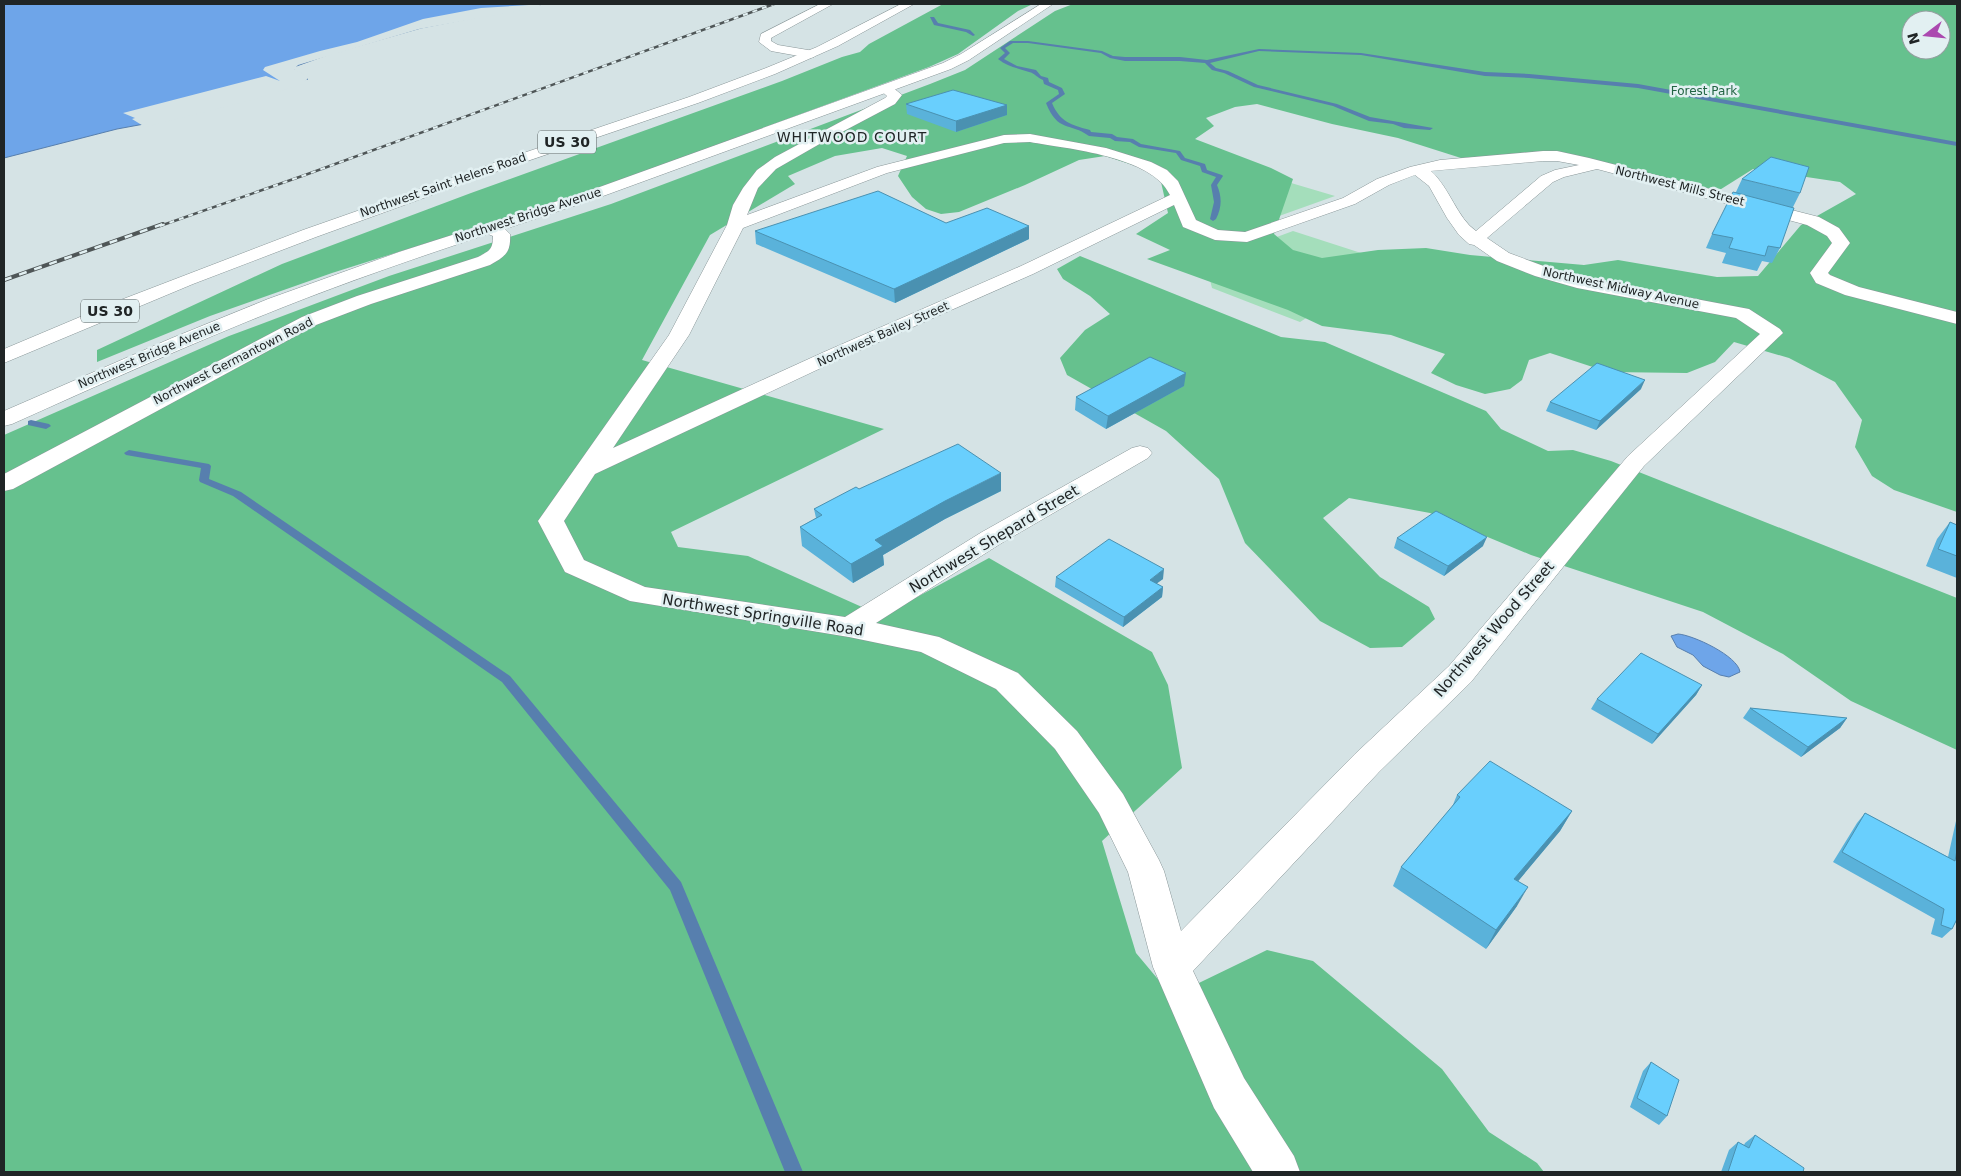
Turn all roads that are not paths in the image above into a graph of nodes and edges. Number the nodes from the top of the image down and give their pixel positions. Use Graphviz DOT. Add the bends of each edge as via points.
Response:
graph roads {
  1 [pos="828,4"];
  2 [pos="909,4"];
  3 [pos="1048,4"];
  4 [pos="810,54"];
  5 [pos="886,89"];
  6 [pos="1602,166"];
  7 [pos="1415,170"];
  8 [pos="1178,197"];
  9 [pos="736,225"];
  10 [pos="489,228"];
  11 [pos="1475,240"];
  12 [pos="1957,318"];
  13 [pos="1773,333"];
  14 [pos="4,356"];
  15 [pos="4,419"];
  16 [pos="1140,453"];
  17 [pos="587,469"];
  18 [pos="4,484"];
  19 [pos="849,627"];
  20 [pos="1172,967"];
  21 [pos="1278,1172"];
  1 -- 4 [label="main road" via="765,36 764,42 775,48"];
  2 -- 4 [label="main road, Northwest Saint Helens Road / US 30"];
  3 -- 5 [label="main road, Northwest Bridge Avenue" via="965,57"];
  4 -- 14 [label="main road, Northwest Saint Helens Road / US 30" via="696,98 322,228 73,325"];
  5 -- 9 [label="main road, Northwest Springville Road" via="895,94 890,101 760,174 740,205"];
  5 -- 10 [label="main road, Northwest Bridge Avenue" via="588,196"];
  6 -- 7 [label="main road, Northwest Mills Street" via="1542,156"];
  6 -- 11 [label="main road" via="1553,175"];
  6 -- 12 [label="main road, Northwest Mills Street" via="1818,223 1833,232 1842,243 1819,273 1823,279 1852,291"];
  7 -- 8 [label="main road, Northwest Mills Street" via="1383,182 1349,201 1247,237 1215,235 1189,223"];
  7 -- 11 [label="main road, Northwest Midway Avenue" via="1436,184 1455,218"];
  8 -- 9 [label="main road, Northwest Mills Street" via="1172,183 1153,168 1118,155 1019,137 882,170"];
  8 -- 17 [label="main road, Northwest Bailey Street" via="1019,274 831,356"];
  9 -- 17 [label="main road, Northwest Springville Road" via="679,335"];
  10 -- 15 [label="main road, Northwest Bridge Avenue" via="275,302"];
  10 -- 18 [label="main road, Northwest Germantown Road" via="501,234 502,246 497,254 484,261 309,321"];
  11 -- 13 [label="main road, Northwest Midway Avenue" via="1503,257 1542,272 1577,282 1742,313"];
  13 -- 20 [label="main road, Northwest Wood Street" via="1636,461 1460,674 1367,763"];
  16 -- 19 [label="main road, Northwest Shepard Street" via="991,538"];
  17 -- 19 [label="main road, Northwest Springville Road" via="551,521 574,566 640,595"];
  19 -- 20 [label="main road, Northwest Springville Road" via="929,644 1007,681 1066,740 1111,804 1146,871"];
  20 -- 21 [label="main road, Northwest Springville Road" via="1229,1093"];
}
